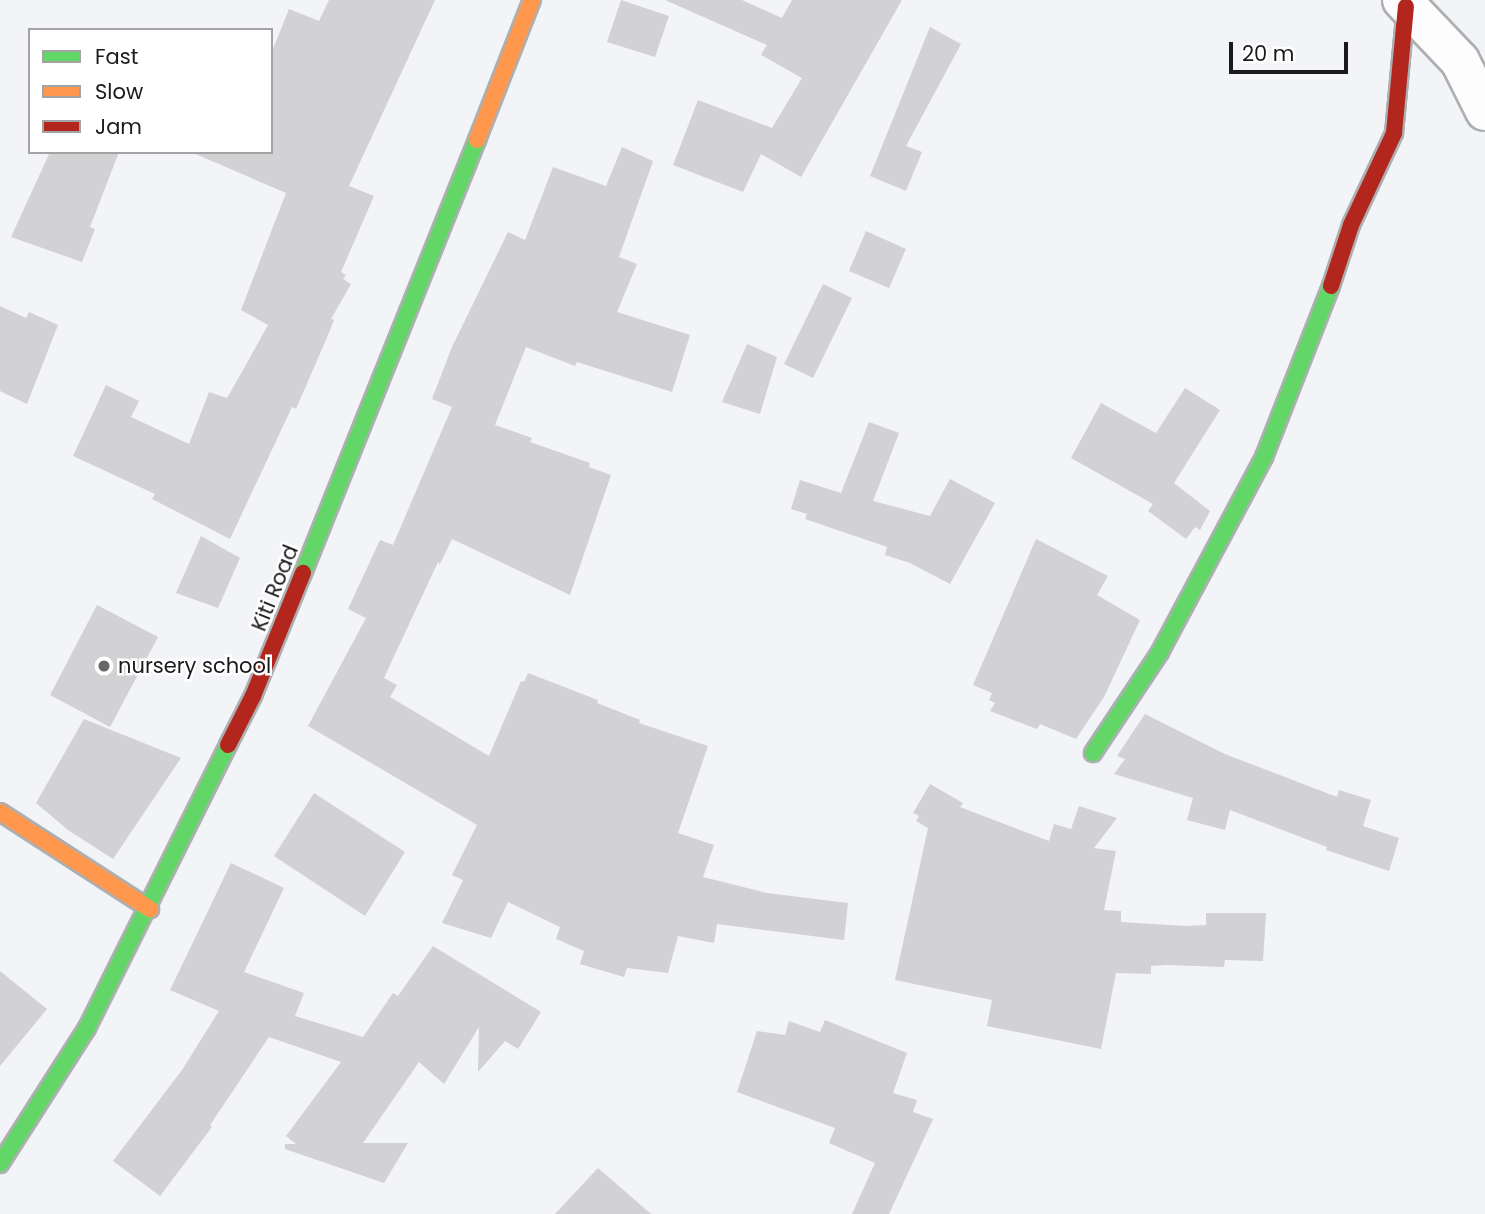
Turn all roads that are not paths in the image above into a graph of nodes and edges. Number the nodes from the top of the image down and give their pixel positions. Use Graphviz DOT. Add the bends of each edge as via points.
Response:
graph roads {
  1 [pos="532,0"];
  2 [pos="1404,4"];
  3 [pos="1485,111"];
  4 [pos="1093,753"];
  5 [pos="0,812"];
  6 [pos="150,909"];
  7 [pos="0,1164"];
  1 -- 6 [label="street, Kiti Road" via="253,696"];
  2 -- 3 [label="street" via="1460,61"];
  2 -- 4 [label="street" via="1394,133 1351,225 1318,325 1264,457 1160,652"];
  5 -- 6 [label="street"];
  6 -- 7 [label="street, Kiti Road" via="87,1028"];
}
